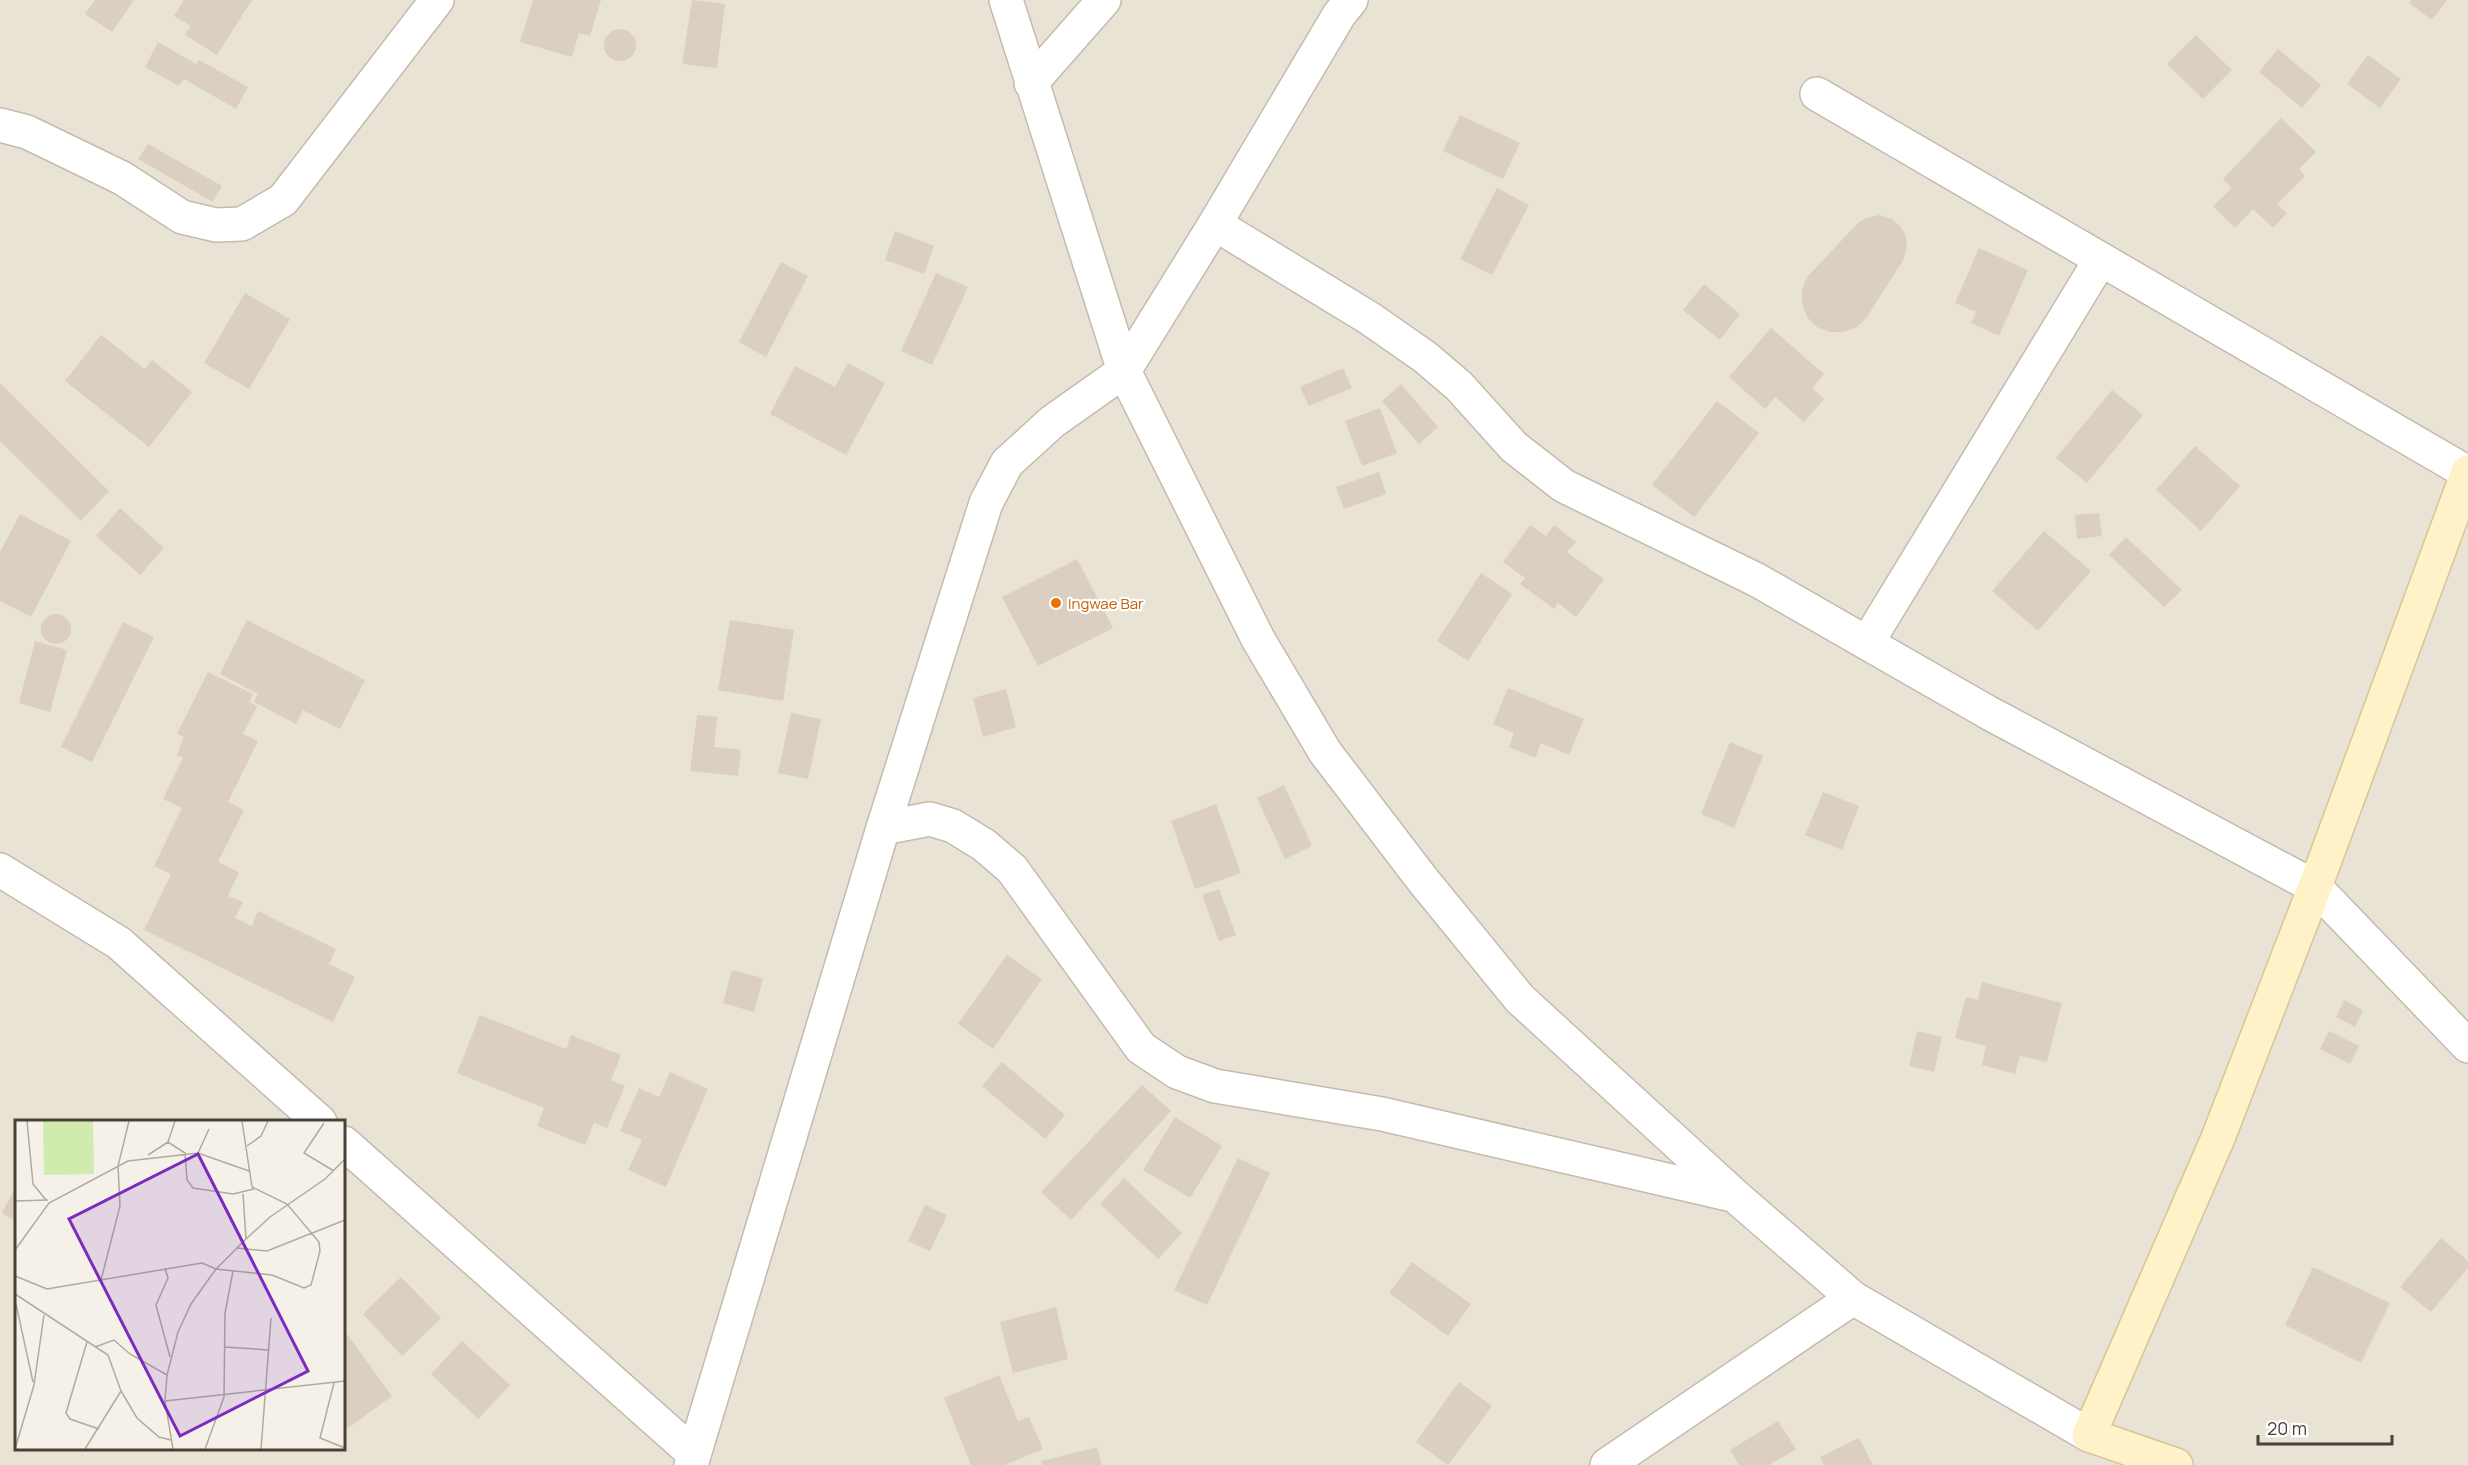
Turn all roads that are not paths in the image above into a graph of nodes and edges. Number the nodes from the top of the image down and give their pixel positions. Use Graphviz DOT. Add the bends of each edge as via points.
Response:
graph roads {
  1 [pos="437,0"];
  2 [pos="1006,0"];
  3 [pos="1104,0"];
  4 [pos="1351,0"];
  5 [pos="1031,83"];
  6 [pos="1817,94"];
  7 [pos="0,125"];
  8 [pos="1215,224"];
  9 [pos="2101,260"];
  10 [pos="1124,371"];
  11 [pos="2468,473"];
  12 [pos="1867,643"];
  13 [pos="883,828"];
  14 [pos="0,870"];
  15 [pos="2315,887"];
  16 [pos="2468,1046"];
  17 [pos="318,1120"];
  18 [pos="345,1144"];
  19 [pos="1734,1195"];
  20 [pos="1853,1298"];
  21 [pos="2089,1435"];
  22 [pos="693,1459"];
  23 [pos="1607,1465"];
  24 [pos="2176,1465"];
  1 -- 7 [label="street" via="283,200 242,224 216,225 182,217 122,178 27,132"];
  2 -- 5 [label="street"];
  3 -- 5 [label="street"];
  4 -- 8 [label="street"];
  5 -- 10 [label="street"];
  6 -- 9 [label="street"];
  8 -- 10 [label="street"];
  8 -- 12 [label="street" via="1370,318 1425,357 1459,386 1514,447 1563,486 1757,580"];
  9 -- 11 [label="street"];
  9 -- 12 [label="street"];
  10 -- 13 [label="street" via="1052,422 1007,463 986,503"];
  10 -- 19 [label="street" via="1258,639 1325,752 1520,999"];
  11 -- 15 [label="street"];
  12 -- 15 [label="street" via="1989,713"];
  13 -- 19 [label="street" via="942,823 984,845 1012,869 1141,1048 1177,1072 1215,1086 1382,1114"];
  13 -- 22 [label="street"];
  14 -- 17 [label="street" via="119,943"];
  15 -- 16 [label="street"];
  15 -- 21 [label="street" via="2218,1138"];
  18 -- 22 [label="street"];
  19 -- 20 [label="street"];
  20 -- 21 [label="street"];
  20 -- 23 [label="street"];
  21 -- 24 [label="street"];
}
